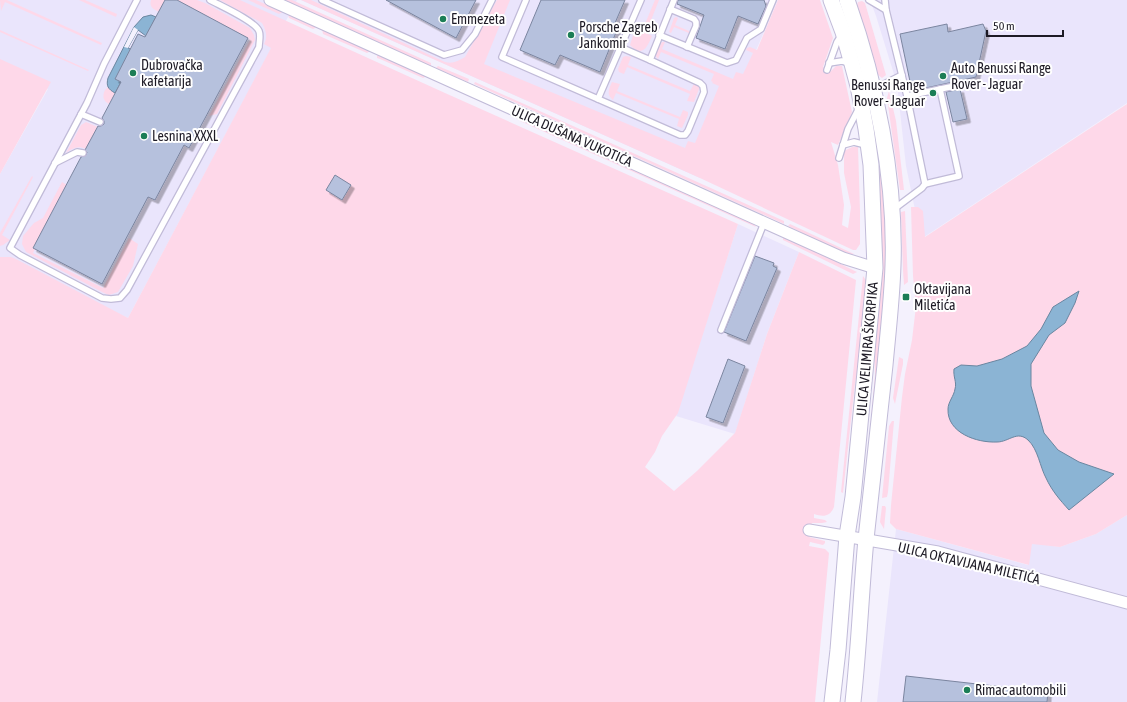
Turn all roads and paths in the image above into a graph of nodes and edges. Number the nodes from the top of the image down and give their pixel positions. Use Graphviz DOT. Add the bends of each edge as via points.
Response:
graph roads {
  1 [pos="137,0"];
  2 [pos="210,0"];
  3 [pos="270,0"];
  4 [pos="322,0"];
  5 [pos="492,0"];
  6 [pos="526,0"];
  7 [pos="640,0"];
  8 [pos="674,0"];
  9 [pos="773,0"];
  10 [pos="831,0"];
  11 [pos="847,0"];
  12 [pos="868,0"];
  13 [pos="885,0"];
  14 [pos="670,9"];
  15 [pos="886,10"];
  16 [pos="843,32"];
  17 [pos="659,35"];
  18 [pos="620,47"];
  19 [pos="687,47"];
  20 [pos="650,60"];
  21 [pos="829,63"];
  22 [pos="852,64"];
  23 [pos="826,70"];
  24 [pos="902,75"];
  25 [pos="969,83"];
  26 [pos="940,89"];
  27 [pos="874,90"];
  28 [pos="907,96"];
  29 [pos="598,99"];
  30 [pos="861,104"];
  31 [pos="81,114"];
  32 [pos="100,122"];
  33 [pos="843,145"];
  34 [pos="868,146"];
  35 [pos="83,153"];
  36 [pos="840,158"];
  37 [pos="55,163"];
  38 [pos="925,184"];
  39 [pos="892,210"];
  40 [pos="764,223"];
  41 [pos="875,268"];
  42 [pos="721,330"];
  43 [pos="809,530"];
  44 [pos="848,536"];
  45 [pos="866,539"];
  46 [pos="1127,603"];
  47 [pos="832,702"];
  48 [pos="853,702"];
  1 -- 31 [label="lane"];
  2 -- 37 [label="lane" via="253,24 259,30 259,47 127,290 120,298 102,298 10,248"];
  3 -- 40 [label="street, ULICA DUŠANA VUKOTIĆA"];
  4 -- 5 [label="lane" via="444,56 462,50 474,34"];
  6 -- 29 [label="lane" via="502,57"];
  7 -- 18 [label="lane"];
  8 -- 14 [label="lane"];
  9 -- 19 [label="lane" via="761,29 747,38 736,60 727,63"];
  10 -- 16 [label="main road, ULICA VELIMIRA ŠKORPIKA"];
  11 -- 27 [label="main road, ULICA VELIMIRA ŠKORPIKA"];
  12 -- 15 [label="lane"];
  13 -- 15 [label="lane"];
  14 -- 17 [label="lane"];
  14 -- 19 [label="lane" via="696,22"];
  15 -- 24 [label="lane"];
  16 -- 21 [label="lane"];
  16 -- 22 [label="main road, ULICA VELIMIRA ŠKORPIKA"];
  17 -- 19 [label="lane"];
  17 -- 20 [label="lane"];
  18 -- 20 [label="lane"];
  18 -- 29 [label="lane"];
  20 -- 29 [label="lane" via="704,86 696,113 685,134 680,135"];
  21 -- 22 [label="lane" via="842,61"];
  21 -- 23 [label="lane"];
  22 -- 30 [label="main road, ULICA VELIMIRA ŠKORPIKA"];
  24 -- 27 [label="lane"];
  24 -- 28 [label="lane"];
  25 -- 26 [label="lane"];
  26 -- 28 [label="lane"];
  26 -- 38 [label="lane" via="959,176"];
  27 -- 39 [label="main road, ULICA VELIMIRA ŠKORPIKA"];
  28 -- 38 [label="lane"];
  30 -- 33 [label="lane"];
  30 -- 34 [label="main road, ULICA VELIMIRA ŠKORPIKA"];
  31 -- 32 [label="lane"];
  31 -- 37 [label="lane"];
  33 -- 34 [label="lane" via="860,142"];
  33 -- 36 [label="lane"];
  34 -- 41 [label="main road, ULICA VELIMIRA ŠKORPIKA"];
  35 -- 37 [label="lane" via="77,152"];
  38 -- 39 [label="lane"];
  39 -- 45 [label="main road, ULICA VELIMIRA ŠKORPIKA" via="894,264 891,306"];
  40 -- 41 [label="street, ULICA DUŠANA VUKOTIĆA" via="843,258"];
  40 -- 42 [label="lane"];
  41 -- 44 [label="main road, ULICA VELIMIRA ŠKORPIKA"];
  43 -- 44 [label="street, ULICA OKTAVIJANA MILETIĆA"];
  44 -- 45 [label="street, ULICA OKTAVIJANA MILETIĆA"];
  44 -- 47 [label="main road, ULICA VELIMIRA ŠKORPIKA"];
  45 -- 46 [label="street, ULICA OKTAVIJANA MILETIĆA" via="938,552"];
  45 -- 48 [label="main road, ULICA VELIMIRA ŠKORPIKA"];
}
